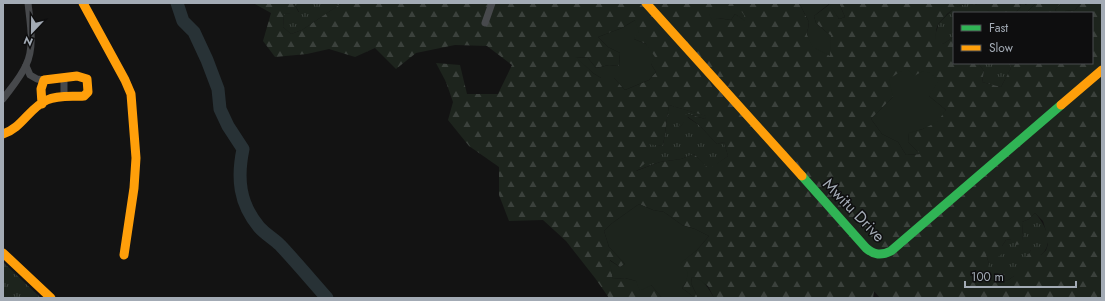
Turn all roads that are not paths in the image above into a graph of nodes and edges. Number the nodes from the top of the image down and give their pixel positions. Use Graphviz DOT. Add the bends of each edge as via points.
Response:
graph roads {
  1 [pos="28,3"];
  2 [pos="83,3"];
  3 [pos="492,3"];
  4 [pos="646,3"];
  5 [pos="485,23"];
  6 [pos="26,66"];
  7 [pos="1102,70"];
  8 [pos="64,79"];
  9 [pos="44,80"];
  10 [pos="64,96"];
  11 [pos="3,99"];
  12 [pos="42,104"];
  13 [pos="3,134"];
  14 [pos="3,252"];
  15 [pos="124,255"];
  16 [pos="51,298"];
  1 -- 6 [label="street" via="30,53"];
  2 -- 15 [label="street" via="131,94 136,158"];
  3 -- 5 [label="street"];
  4 -- 7 [label="street, Mwitu Drive" via="866,248 878,255 891,250"];
  6 -- 9 [label="street" via="30,75"];
  6 -- 11 [label="street"];
  8 -- 9 [label="street"];
  8 -- 10 [label="street"];
  8 -- 10 [label="street" via="77,76 87,79 88,92 84,96"];
  9 -- 12 [label="street" via="41,88"];
  10 -- 12 [label="street"];
  12 -- 13 [label="street" via="11,133"];
  14 -- 16 [label="street"];
}
